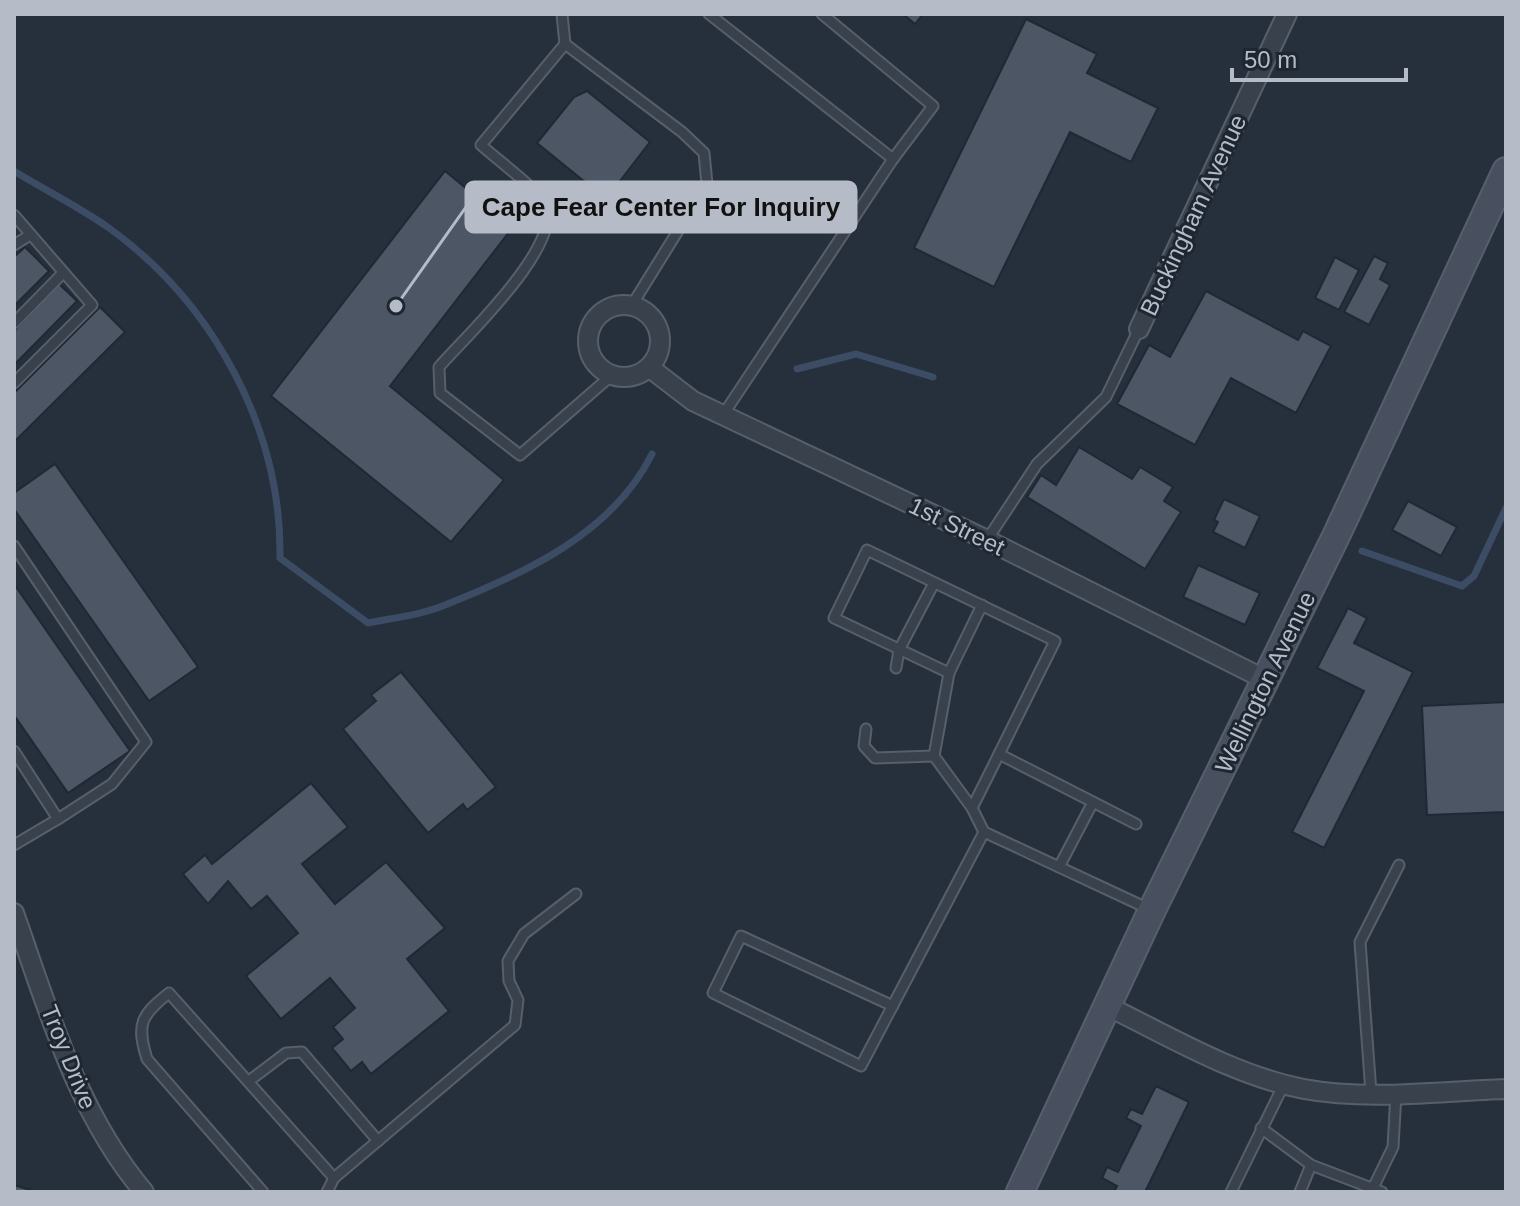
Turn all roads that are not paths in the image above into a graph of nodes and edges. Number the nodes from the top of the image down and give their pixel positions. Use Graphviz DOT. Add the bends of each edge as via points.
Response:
graph roads {
  1 [pos="562,14"];
  2 [pos="709,14"];
  3 [pos="822,14"];
  4 [pos="1287,14"];
  5 [pos="565,44"];
  6 [pos="893,159"];
  7 [pos="1506,171"];
  8 [pos="14,215"];
  9 [pos="30,235"];
  10 [pos="14,245"];
  11 [pos="63,273"];
  12 [pos="632,305"];
  13 [pos="14,323"];
  14 [pos="1139,329"];
  15 [pos="650,368"];
  16 [pos="612,375"];
  17 [pos="14,383"];
  18 [pos="723,415"];
  19 [pos="987,540"];
  20 [pos="14,546"];
  21 [pos="934,583"];
  22 [pos="982,605"];
  23 [pos="899,650"];
  24 [pos="896,668"];
  25 [pos="949,673"];
  26 [pos="1266,680"];
  27 [pos="866,729"];
  28 [pos="14,751"];
  29 [pos="999,754"];
  30 [pos="934,756"];
  31 [pos="1093,802"];
  32 [pos="972,808"];
  33 [pos="58,819"];
  34 [pos="1136,824"];
  35 [pos="984,832"];
  36 [pos="14,845"];
  37 [pos="1399,865"];
  38 [pos="1059,867"];
  39 [pos="576,894"];
  40 [pos="1152,910"];
  41 [pos="14,913"];
  42 [pos="893,1006"];
  43 [pos="1107,1006"];
  44 [pos="249,1081"];
  45 [pos="1284,1084"];
  46 [pos="1506,1089"];
  47 [pos="1371,1093"];
  48 [pos="1396,1093"];
  49 [pos="1261,1128"];
  50 [pos="378,1141"];
  51 [pos="1311,1165"];
  52 [pos="334,1178"];
  53 [pos="1375,1191"];
  54 [pos="144,1192"];
  55 [pos="263,1192"];
  56 [pos="327,1192"];
  57 [pos="1020,1192"];
  58 [pos="1231,1192"];
  59 [pos="1300,1192"];
  1 -- 5 [label="lane"];
  2 -- 6 [label="lane"];
  3 -- 6 [label="lane" via="933,106"];
  4 -- 14 [label="street, Buckingham Avenue"];
  5 -- 12 [label="lane" via="704,153 707,184"];
  5 -- 16 [label="lane" via="481,145 545,202 548,223 537,254 439,367 440,393 520,455"];
  6 -- 18 [label="lane"];
  7 -- 26 [label="street, Wellington Avenue"];
  8 -- 9 [label="lane"];
  9 -- 10 [label="lane"];
  9 -- 11 [label="lane"];
  11 -- 13 [label="lane"];
  11 -- 17 [label="lane" via="92,305"];
  12 -- 15 [label="street" via="651,317 660,337"];
  12 -- 16 [label="street" via="610,307 588,335 593,359"];
  14 -- 19 [label="lane" via="1106,397 1037,464"];
  15 -- 16 [label="street" via="624,377"];
  15 -- 18 [label="street, 1st Street" via="693,401"];
  18 -- 19 [label="street, 1st Street"];
  19 -- 26 [label="street, 1st Street"];
  20 -- 33 [label="lane" via="146,742 112,784"];
  21 -- 22 [label="lane"];
  21 -- 23 [label="lane"];
  21 -- 23 [label="lane" via="867,550 834,618"];
  22 -- 25 [label="lane"];
  22 -- 29 [label="lane" via="1055,641"];
  23 -- 24 [label="lane"];
  23 -- 25 [label="lane"];
  25 -- 30 [label="lane"];
  26 -- 40 [label="street, Wellington Avenue"];
  27 -- 30 [label="lane" via="864,746 875,758"];
  28 -- 33 [label="lane"];
  29 -- 31 [label="lane"];
  29 -- 32 [label="lane"];
  30 -- 32 [label="lane"];
  31 -- 34 [label="lane"];
  31 -- 38 [label="lane"];
  32 -- 35 [label="lane"];
  33 -- 36 [label="lane"];
  35 -- 38 [label="lane"];
  35 -- 42 [label="lane"];
  37 -- 47 [label="lane" via="1360,942"];
  38 -- 40 [label="lane"];
  39 -- 50 [label="lane" via="524,934 508,961 518,1000 515,1025"];
  40 -- 43 [label="street, Wellington Avenue"];
  41 -- 54 [label="street, Troy Drive" via="81,1093 124,1169"];
  42 -- 42 [label="lane" via="861,1066 713,993 741,936"];
  43 -- 45 [label="street"];
  43 -- 57 [label="street, Wellington Avenue"];
  44 -- 50 [label="lane" via="286,1053 302,1052"];
  44 -- 52 [label="lane"];
  44 -- 55 [label="lane" via="169,993 146,1011 140,1035 147,1059"];
  45 -- 47 [label="street"];
  45 -- 49 [label="lane"];
  46 -- 48 [label="street"];
  47 -- 48 [label="street"];
  48 -- 53 [label="lane" via="1393,1147"];
  49 -- 51 [label="lane"];
  49 -- 58 [label="lane"];
  50 -- 52 [label="lane"];
  51 -- 53 [label="lane"];
  51 -- 59 [label="lane"];
  52 -- 56 [label="lane"];
}
